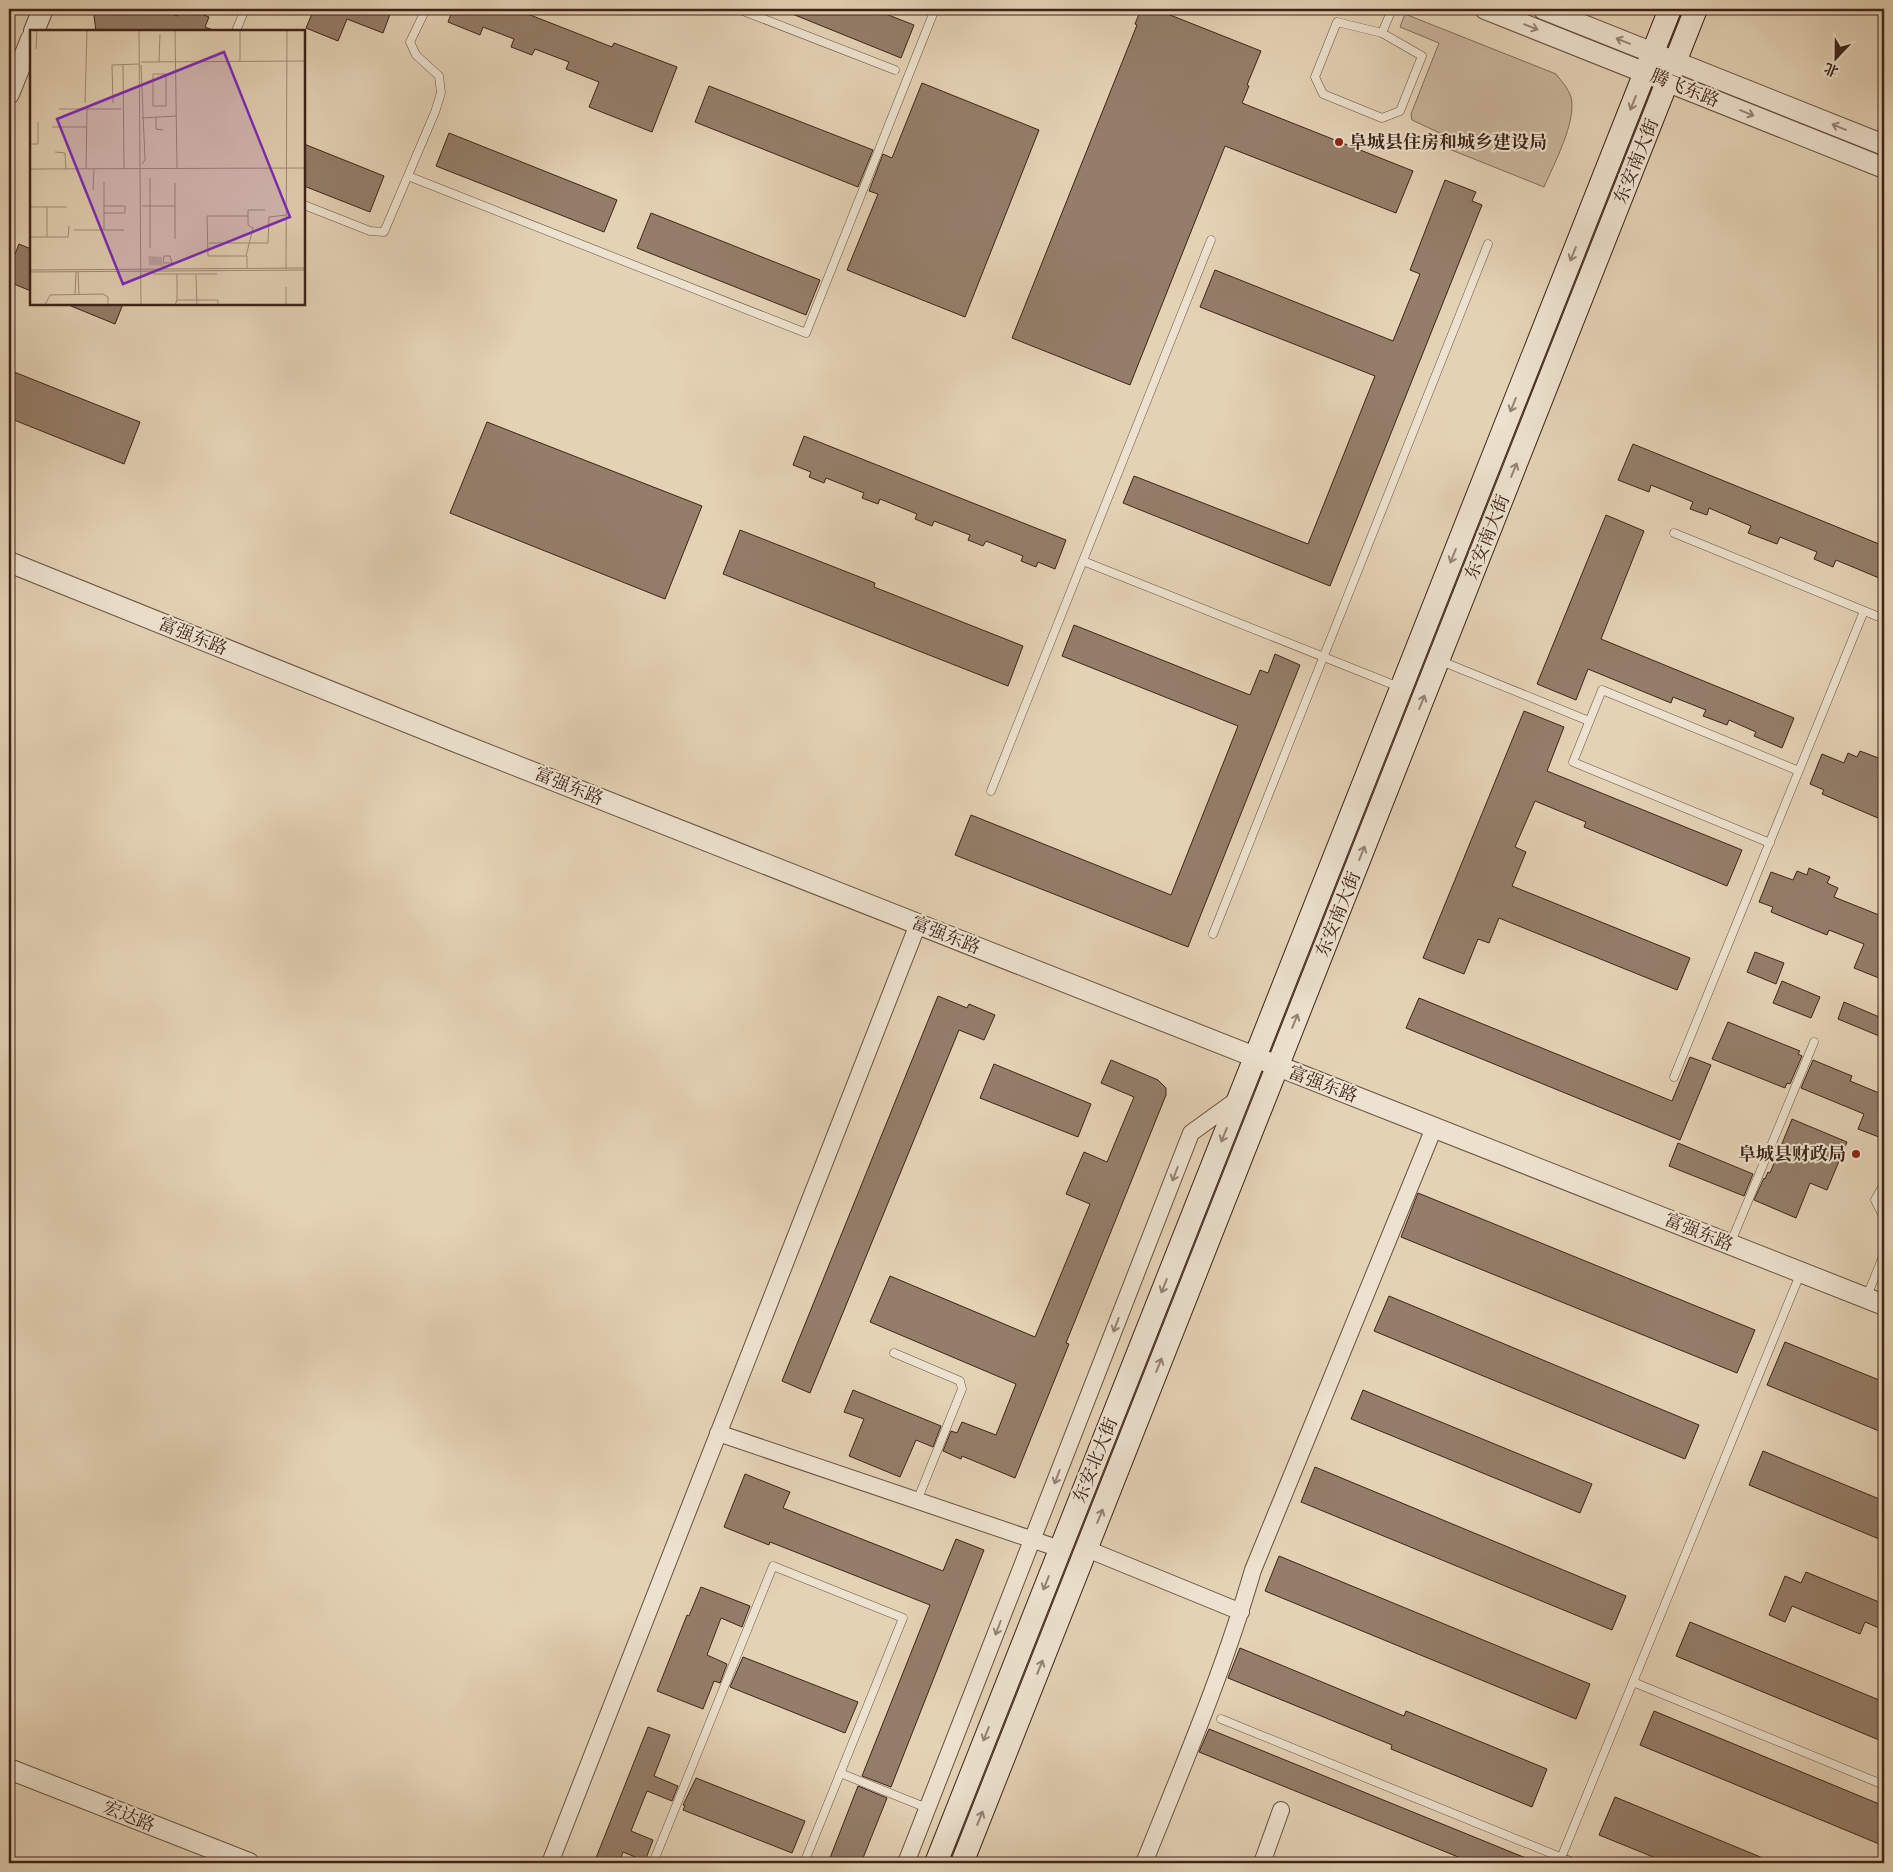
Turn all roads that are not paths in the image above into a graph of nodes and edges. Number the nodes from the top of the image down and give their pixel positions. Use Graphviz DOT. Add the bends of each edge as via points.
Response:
graph roads {
  1 [pos="43,9"];
  2 [pos="245,9"];
  3 [pos="426,9"];
  4 [pos="738,9"];
  5 [pos="935,9"];
  6 [pos="1392,9"];
  7 [pos="1485,9"];
  8 [pos="1543,9"];
  9 [pos="1670,9"];
  10 [pos="1696,9"];
  11 [pos="34,30"];
  12 [pos="236,30"];
  13 [pos="1382,33"];
  14 [pos="30,41"];
  15 [pos="1649,62"];
  16 [pos="895,70"];
  17 [pos="1671,72"];
  18 [pos="9,94"];
  19 [pos="1884,145"];
  20 [pos="1884,168"];
  21 [pos="408,176"];
  22 [pos="305,205"];
  23 [pos="1211,240"];
  24 [pos="1488,244"];
  25 [pos="1674,533"];
  26 [pos="1083,561"];
  27 [pos="9,562"];
  28 [pos="1864,610"];
  29 [pos="1884,619"];
  30 [pos="1324,657"];
  31 [pos="1438,660"];
  32 [pos="1401,688"];
  33 [pos="1589,721"];
  34 [pos="1799,771"];
  35 [pos="991,791"];
  36 [pos="1770,843"];
  37 [pos="918,924"];
  38 [pos="1213,934"];
  39 [pos="1814,1042"];
  40 [pos="1255,1057"];
  41 [pos="1278,1066"];
  42 [pos="1674,1077"];
  43 [pos="1238,1099"];
  44 [pos="1434,1128"];
  45 [pos="1884,1184"];
  46 [pos="1884,1218"];
  47 [pos="1730,1244"];
  48 [pos="1884,1254"];
  49 [pos="1801,1272"];
  50 [pos="1875,1302"];
  51 [pos="894,1353"];
  52 [pos="718,1433"];
  53 [pos="917,1501"];
  54 [pos="1032,1540"];
  55 [pos="1060,1549"];
  56 [pos="1086,1549"];
  57 [pos="1241,1612"];
  58 [pos="1633,1682"];
  59 [pos="1221,1719"];
  60 [pos="9,1769"];
  61 [pos="840,1773"];
  62 [pos="1884,1785"];
  63 [pos="927,1808"];
  64 [pos="1281,1810"];
  65 [pos="1561,1858"];
  66 [pos="249,1863"];
  67 [pos="550,1863"];
  68 [pos="653,1863"];
  69 [pos="804,1863"];
  70 [pos="906,1863"];
  71 [pos="936,1863"];
  72 [pos="962,1863"];
  73 [pos="1144,1863"];
  74 [pos="1262,1863"];
  75 [pos="1575,1863"];
  1 -- 11 [label="street"];
  2 -- 12 [label="lane"];
  3 -- 21 [label="lane" via="410,42 416,55 438,76 441,93"];
  4 -- 16 [label="lane"];
  5 -- 21 [label="lane" via="806,333"];
  6 -- 13 [label="lane"];
  7 -- 15 [label="street, 腾飞东路, one-way"];
  15 -- 8 [label="street, 腾飞东路, one-way"];
  9 -- 15 [label="main road, 东安南大街"];
  10 -- 17 [label="main road, 东安南大街"];
  13 -- 13 [label="lane" via="1422,56 1400,111 1382,118 1323,94 1315,77 1337,22"];
  14 -- 18 [label="street"];
  15 -- 17 [label="street, 腾飞东路"];
  15 -- 32 [label="main road, 东安南大街, one-way"];
  19 -- 17 [label="street, 腾飞东路, one-way"];
  17 -- 20 [label="street, 腾飞东路, one-way"];
  31 -- 17 [label="main road, 东安南大街, one-way"];
  21 -- 22 [label="lane" via="384,232 370,231"];
  23 -- 26 [label="lane"];
  24 -- 30 [label="lane"];
  25 -- 28 [label="lane"];
  26 -- 30 [label="lane"];
  26 -- 35 [label="lane"];
  27 -- 37 [label="street, 富强东路"];
  28 -- 29 [label="lane"];
  28 -- 34 [label="lane"];
  30 -- 32 [label="lane"];
  30 -- 38 [label="lane"];
  31 -- 33 [label="lane"];
  41 -- 31 [label="main road, 东安南大街, one-way"];
  32 -- 40 [label="main road, 东安南大街"];
  33 -- 34 [label="lane" via="1602,690"];
  33 -- 36 [label="lane" via="1573,762"];
  34 -- 36 [label="lane"];
  36 -- 42 [label="lane"];
  37 -- 40 [label="street, 富强东路"];
  37 -- 52 [label="street"];
  39 -- 47 [label="lane"];
  40 -- 41 [label="street, 富强东路"];
  40 -- 43 [label="main road, 东安北大街"];
  41 -- 44 [label="street, 富强东路"];
  56 -- 41 [label="main road, 东安北大街, one-way"];
  43 -- 54 [label="street, one-way" via="1191,1133"];
  43 -- 55 [label="main road, 东安北大街, one-way"];
  44 -- 47 [label="street, 富强东路"];
  44 -- 57 [label="street" via="1253,1570"];
  45 -- 46 [label="lane" via="1875,1200"];
  47 -- 49 [label="street, 富强东路"];
  48 -- 50 [label="lane"];
  49 -- 50 [label="street, 富强东路"];
  49 -- 58 [label="lane"];
  51 -- 53 [label="lane" via="960,1381 962,1390"];
  52 -- 53 [label="street"];
  52 -- 67 [label="street"];
  53 -- 54 [label="street"];
  54 -- 55 [label="street"];
  54 -- 63 [label="street, one-way"];
  55 -- 71 [label="main road, 东安北大街, one-way"];
  56 -- 57 [label="street"];
  72 -- 56 [label="main road, 东安北大街, one-way"];
  57 -- 73 [label="street" via="1207,1707"];
  58 -- 62 [label="lane"];
  58 -- 65 [label="lane"];
  59 -- 65 [label="lane"];
  60 -- 66 [label="street, 宏达路"];
  61 -- 63 [label="lane"];
  61 -- 68 [label="lane" via="902,1618 773,1566"];
  61 -- 69 [label="lane"];
  63 -- 70 [label="street"];
  64 -- 74 [label="street"];
  65 -- 75 [label="lane"];
}
